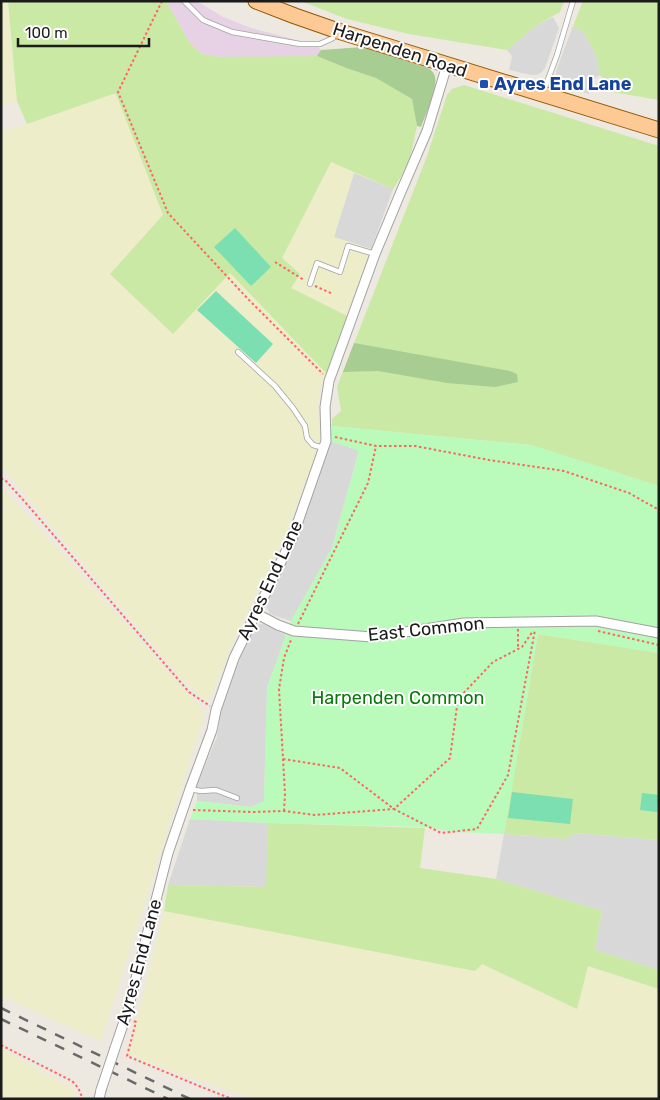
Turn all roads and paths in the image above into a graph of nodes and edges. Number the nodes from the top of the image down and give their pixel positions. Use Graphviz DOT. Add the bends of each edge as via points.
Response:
graph roads {
  1 [pos="162,1"];
  2 [pos="184,1"];
  3 [pos="256,1"];
  4 [pos="573,1"];
  5 [pos="338,31"];
  6 [pos="447,65"];
  7 [pos="543,95"];
  8 [pos="659,130"];
  9 [pos="375,254"];
  10 [pos="310,284"];
  11 [pos="238,352"];
  12 [pos="329,381"];
  13 [pos="325,435"];
  14 [pos="376,446"];
  15 [pos="324,448"];
  16 [pos="1,478"];
  17 [pos="659,510"];
  18 [pos="255,613"];
  19 [pos="517,622"];
  20 [pos="592,630"];
  21 [pos="294,631"];
  22 [pos="659,633"];
  23 [pos="659,645"];
  24 [pos="518,649"];
  25 [pos="216,710"];
  26 [pos="283,759"];
  27 [pos="190,789"];
  28 [pos="237,798"];
  29 [pos="182,809"];
  30 [pos="394,809"];
  31 [pos="284,811"];
  32 [pos="126,1013"];
  33 [pos="1,1045"];
  34 [pos="100,1094"];
  35 [pos="82,1099"];
  36 [pos="232,1099"];
  1 -- 12 [label="path" via="118,92 168,213"];
  2 -- 5 [label="lane" via="203,20 232,32 300,44 320,44 333,38"];
  3 -- 5 [label="main road, Harpenden Road"];
  4 -- 7 [label="lane"];
  5 -- 6 [label="main road, Harpenden Road"];
  6 -- 7 [label="main road, Harpenden Road"];
  6 -- 9 [label="street, Ayres End Lane" via="427,131"];
  7 -- 8 [label="main road, Harpenden Road"];
  9 -- 10 [label="lane" via="348,246 340,272 317,263"];
  9 -- 12 [label="street, Ayres End Lane"];
  11 -- 15 [label="lane" via="275,386 293,408 313,445"];
  12 -- 13 [label="street, Ayres End Lane"];
  13 -- 14 [label="path"];
  13 -- 15 [label="street, Ayres End Lane"];
  14 -- 17 [label="path" via="415,446 564,471 629,493"];
  14 -- 21 [label="path" via="368,483"];
  15 -- 18 [label="street, Ayres End Lane" via="292,539"];
  16 -- 25 [label="path" via="189,692"];
  18 -- 21 [label="street, East Common"];
  18 -- 25 [label="street, Ayres End Lane" via="234,658"];
  19 -- 21 [label="street, East Common" via="464,623 372,637"];
  19 -- 22 [label="street, East Common" via="596,621"];
  19 -- 24 [label="path"];
  20 -- 23 [label="path"];
  21 -- 26 [label="path" via="284,658 280,689"];
  24 -- 30 [label="path" via="493,662 458,699 450,758"];
  24 -- 30 [label="path" via="522,648 535,627 508,775 477,829 441,833"];
  25 -- 27 [label="street, Ayres End Lane"];
  26 -- 30 [label="path" via="340,768"];
  26 -- 31 [label="path"];
  27 -- 28 [label="lane" via="216,790"];
  27 -- 29 [label="street, Ayres End Lane"];
  29 -- 31 [label="path"];
  29 -- 32 [label="street, Ayres End Lane"];
  30 -- 31 [label="path" via="315,815"];
  32 -- 34 [label="street, Ayres End Lane, bridge"];
  32 -- 36 [label="path" via="136,1022 127,1056"];
  33 -- 35 [label="path" via="72,1081"];
}
